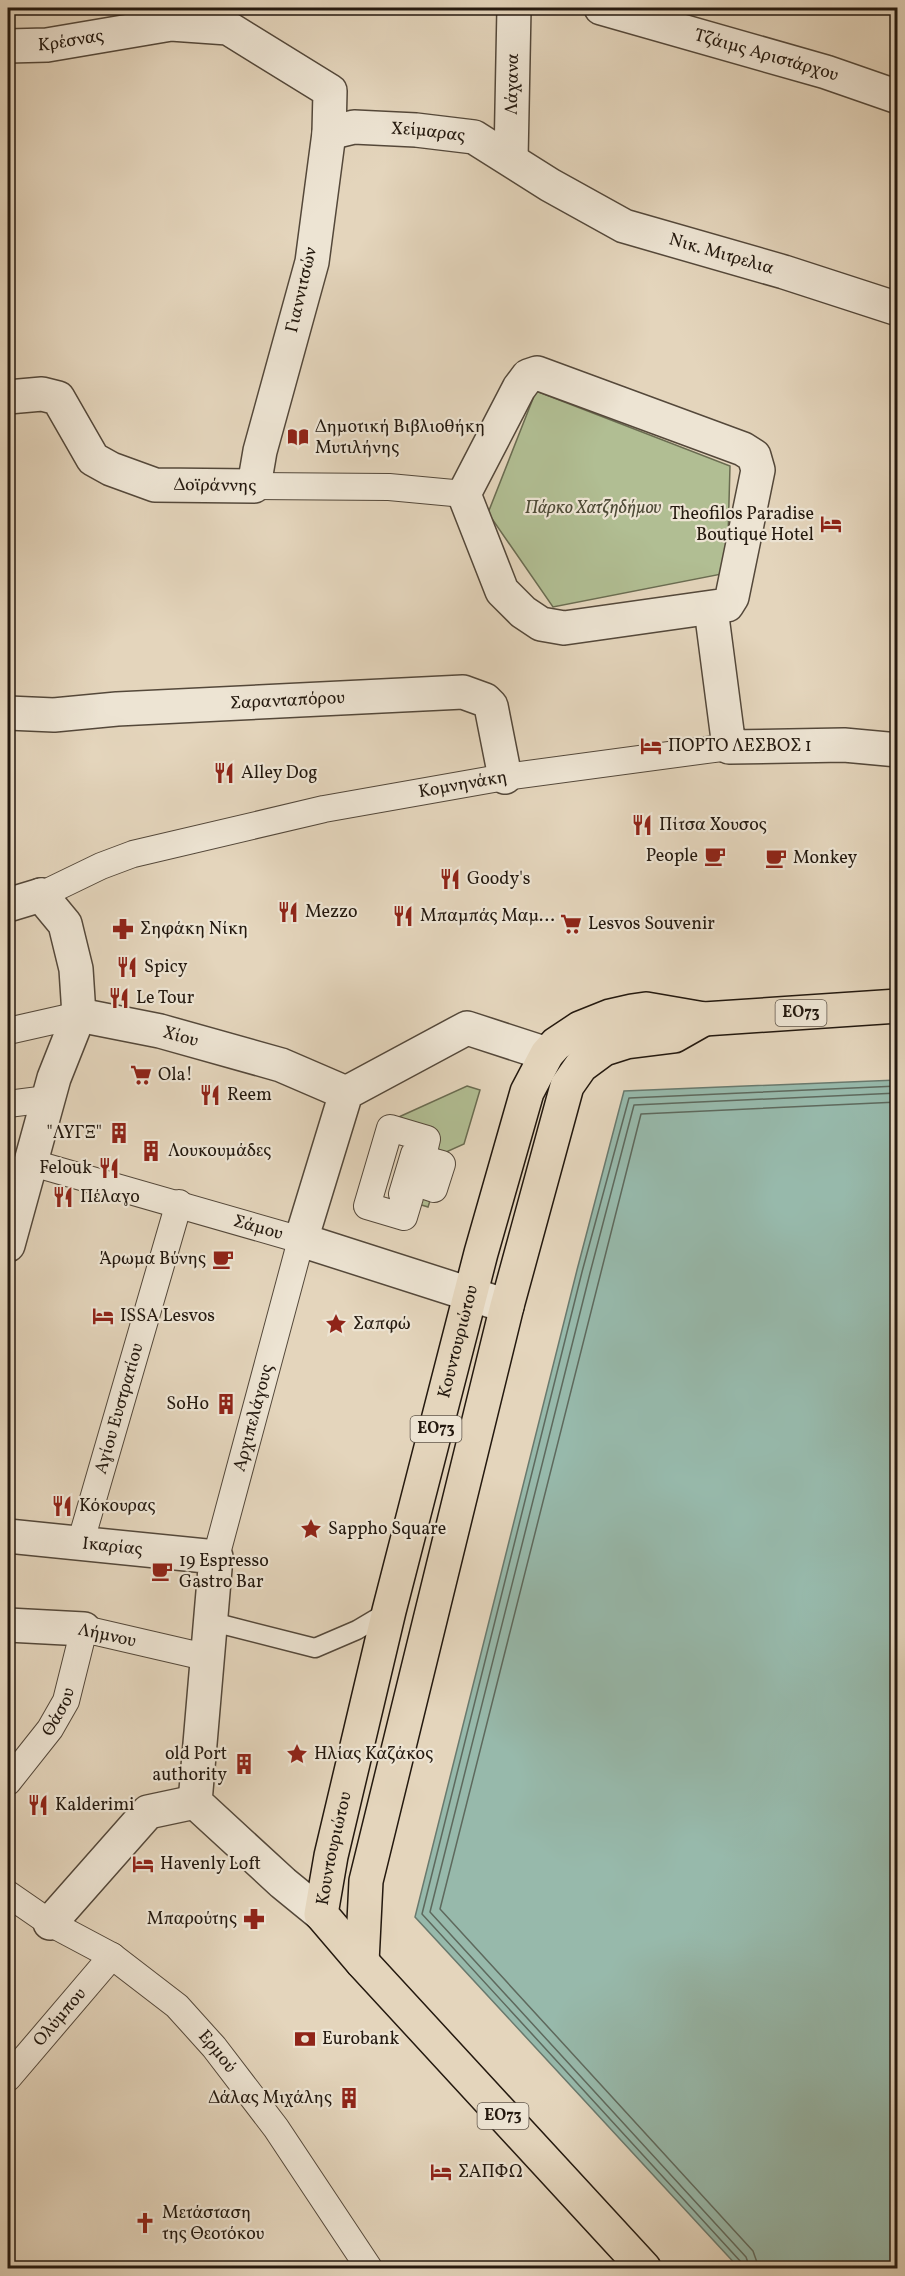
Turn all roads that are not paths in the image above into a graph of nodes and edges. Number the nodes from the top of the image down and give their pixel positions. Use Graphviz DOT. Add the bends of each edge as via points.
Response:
graph roads {
  1 [pos="514,8"];
  2 [pos="601,8"];
  3 [pos="8,46"];
  4 [pos="330,91"];
  5 [pos="897,97"];
  6 [pos="329,133"];
  7 [pos="511,159"];
  8 [pos="550,185"];
  9 [pos="897,309"];
  10 [pos="8,397"];
  11 [pos="254,486"];
  12 [pos="464,494"];
  13 [pos="711,609"];
  14 [pos="8,713"];
  15 [pos="729,747"];
  16 [pos="897,750"];
  17 [pos="505,777"];
  18 [pos="8,893"];
  19 [pos="41,896"];
  20 [pos="8,905"];
  21 [pos="897,1006"];
  22 [pos="79,1015"];
  23 [pos="704,1019"];
  24 [pos="8,1032"];
  25 [pos="547,1054"];
  26 [pos="346,1093"];
  27 [pos="47,1099"];
  28 [pos="8,1104"];
  29 [pos="17,1171"];
  30 [pos="179,1203"];
  31 [pos="301,1240"];
  32 [pos="8,1245"];
  33 [pos="470,1296"];
  34 [pos="507,1306"];
  35 [pos="8,1536"];
  36 [pos="81,1544"];
  37 [pos="216,1557"];
  38 [pos="389,1611"];
  39 [pos="209,1620"];
  40 [pos="8,1625"];
  41 [pos="84,1629"];
  42 [pos="205,1657"];
  43 [pos="8,1782"];
  44 [pos="195,1802"];
  45 [pos="8,1893"];
  46 [pos="321,1914"];
  47 [pos="50,1923"];
  48 [pos="112,1956"];
  49 [pos="362,1962"];
  50 [pos="12,2066"];
  51 [pos="369,2268"];
  52 [pos="644,2268"];
  1 -- 7 [label="street, Λάχανα"];
  2 -- 5 [label="street, Τζάιμς Αριστάρχου" via="826,72"];
  3 -- 4 [label="street, Κρέσνας" via="47,45 171,24 228,28"];
  4 -- 6 [label="street, Γιαννιτσών"];
  6 -- 7 [label="street, Χείμαρας" via="354,127 459,134 474,137"];
  6 -- 11 [label="street, Γιαννιτσών" via="312,262"];
  7 -- 8 [label="street, Χείμαρας"];
  8 -- 9 [label="street, Νικ. Μιτρελια" via="624,226"];
  10 -- 11 [label="street, Δοϊράννης" via="42,394 58,398 93,459 155,485"];
  11 -- 12 [label="street, Δοϊράννης" via="389,487"];
  12 -- 13 [label="street" via="502,591 533,620 564,628"];
  12 -- 13 [label="street" via="519,388 528,376 537,373 743,449 754,456 758,470 732,597 727,604"];
  13 -- 15 [label="street"];
  14 -- 17 [label="street, Σαρανταπόρου" via="54,715 463,692 491,706"];
  15 -- 16 [label="street, Κομνηνάκη" via="844,745"];
  15 -- 17 [label="street, Κομνηνάκη"];
  17 -- 19 [label="street, Κομνηνάκη" via="324,809 245,830 159,846 101,866"];
  18 -- 19 [label="street"];
  19 -- 20 [label="street"];
  19 -- 22 [label="street" via="65,924 76,969"];
  21 -- 23 [label="main road, Κουντουριώτου / ΕΟ73"];
  22 -- 24 [label="street, Χίου"];
  22 -- 26 [label="street, Χίου" via="160,1031 281,1065"];
  22 -- 27 [label="street"];
  23 -- 25 [label="main road, Κουντουριώτου / ΕΟ73" via="646,1009 632,1011 580,1028"];
  23 -- 34 [label="main road, Κουντουριώτου / ΕΟ73" via="674,1036 614,1045 589,1058 576,1072 565,1093"];
  25 -- 26 [label="street" via="467,1028"];
  25 -- 33 [label="main road, Κουντουριώτου / ΕΟ73" via="527,1092"];
  26 -- 31 [label="street, Αρχιπελάγους"];
  27 -- 28 [label="street"];
  27 -- 29 [label="street"];
  29 -- 30 [label="street, Σάμου" via="36,1164"];
  29 -- 32 [label="street"];
  30 -- 31 [label="street, Σάμου"];
  30 -- 36 [label="street, Αγίου Ευστρατίου"];
  31 -- 33 [label="street, Σάμου"];
  31 -- 37 [label="street, Αρχιπελάγους"];
  33 -- 34 [label="street, Σάμου"];
  33 -- 38 [label="main road, Κουντουριώτου / ΕΟ73"];
  34 -- 49 [label="main road, Κουντουριώτου / ΕΟ73" via="366,1881"];
  35 -- 36 [label="street, Ικαρίας"];
  36 -- 37 [label="street, Ικαρίας"];
  37 -- 39 [label="street, Αρχιπελάγους"];
  38 -- 39 [label="lane" via="315,1648"];
  38 -- 46 [label="main road, Κουντουριώτου / ΕΟ73"];
  39 -- 42 [label="street, Αρχιπελάγους"];
  40 -- 41 [label="street, Λήμνου"];
  41 -- 42 [label="street, Λήμνου"];
  41 -- 43 [label="street, Θάσου" via="66,1701 50,1729"];
  42 -- 44 [label="street, Αρχιπελάγους"];
  44 -- 46 [label="street"];
  44 -- 47 [label="street" via="148,1812"];
  45 -- 47 [label="street, Ερμού"];
  46 -- 49 [label="main road, Κουντουριώτου / ΕΟ73"];
  47 -- 48 [label="street, Ερμού"];
  48 -- 50 [label="street, Ολύμπου"];
  48 -- 51 [label="street, Ερμού" via="177,2006 214,2047 308,2173"];
  49 -- 52 [label="main road, Κουντουριώτου / ΕΟ73"];
}
